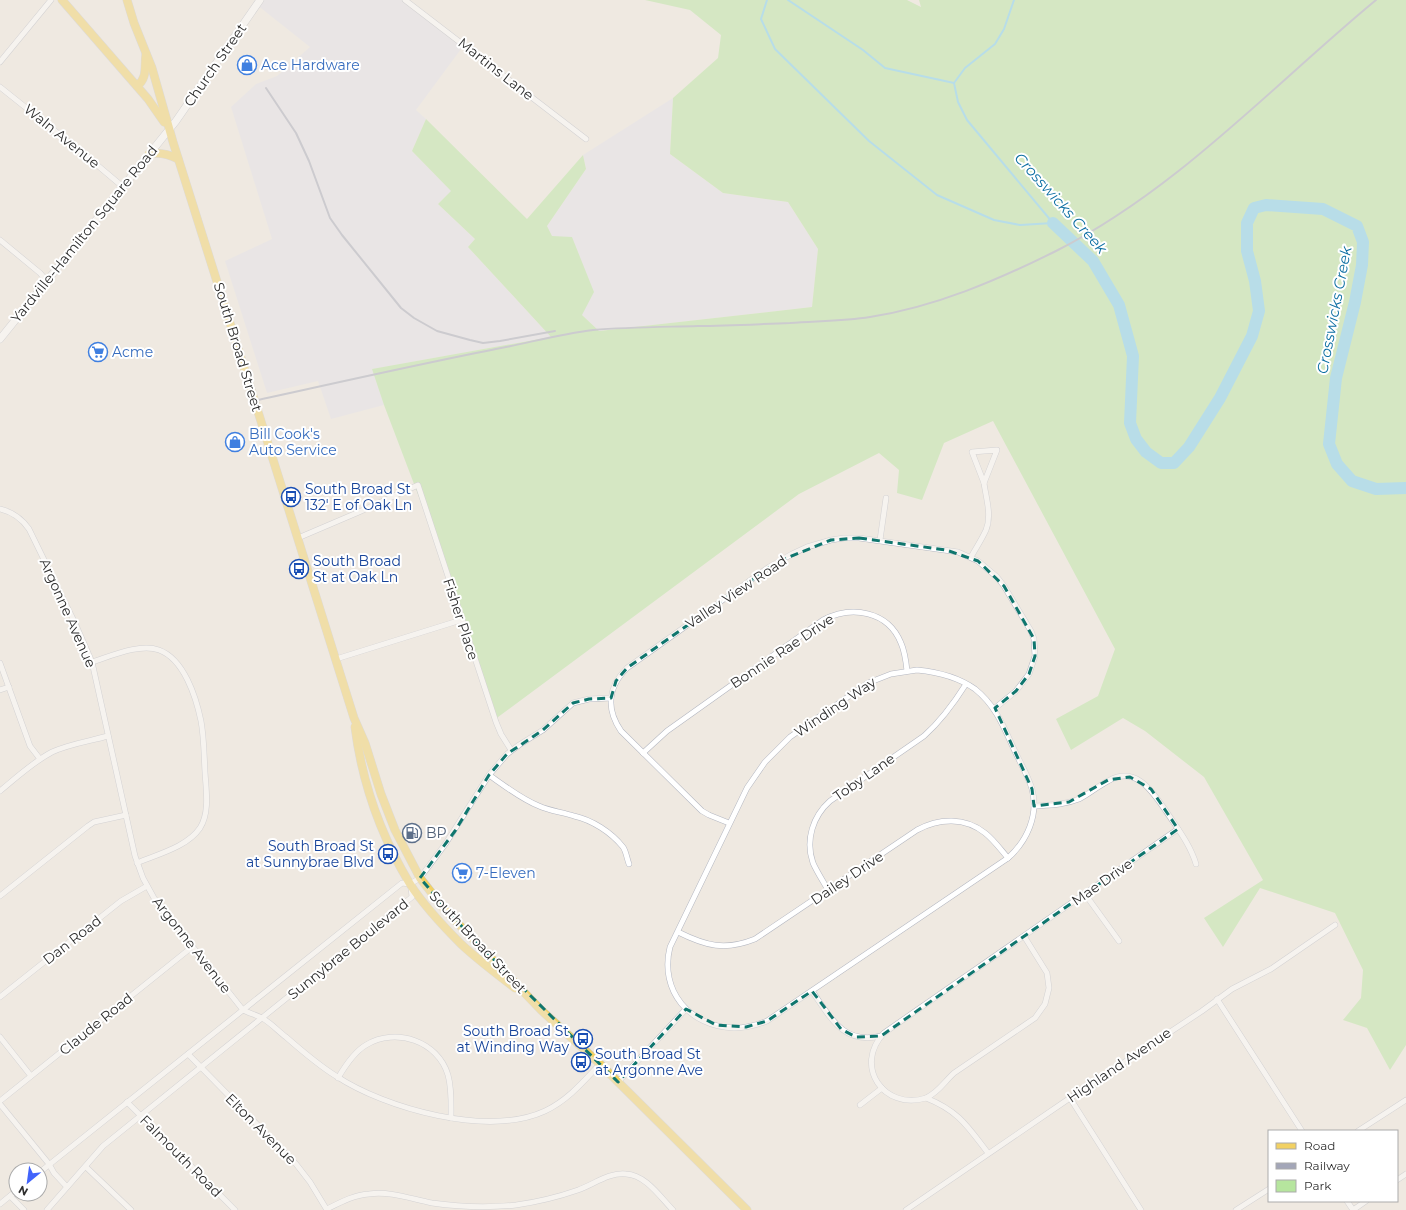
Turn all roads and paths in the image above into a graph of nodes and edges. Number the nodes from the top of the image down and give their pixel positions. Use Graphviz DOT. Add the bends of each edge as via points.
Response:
graph roads {
  1 [pos="50,0"];
  2 [pos="62,0"];
  3 [pos="127,0"];
  4 [pos="260,0"];
  5 [pos="406,0"];
  6 [pos="146,53"];
  7 [pos="0,62"];
  8 [pos="137,86"];
  9 [pos="0,87"];
  10 [pos="169,129"];
  11 [pos="586,139"];
  12 [pos="149,154"];
  13 [pos="178,159"];
  14 [pos="122,186"];
  15 [pos="0,240"];
  16 [pos="46,280"];
  17 [pos="0,339"];
  18 [pos="984,483"];
  19 [pos="886,498"];
  20 [pos="0,509"];
  21 [pos="298,538"];
  22 [pos="880,540"];
  23 [pos="971,557"];
  24 [pos="461,620"];
  25 [pos="336,659"];
  26 [pos="92,662"];
  27 [pos="0,663"];
  28 [pos="907,671"];
  29 [pos="966,684"];
  30 [pos="8,687"];
  31 [pos="0,690"];
  32 [pos="611,698"];
  33 [pos="994,709"];
  34 [pos="354,718"];
  35 [pos="108,736"];
  36 [pos="511,750"];
  37 [pos="643,753"];
  38 [pos="40,759"];
  39 [pos="489,775"];
  40 [pos="376,779"];
  41 [pos="365,782"];
  42 [pos="0,791"];
  43 [pos="381,794"];
  44 [pos="372,804"];
  45 [pos="1034,806"];
  46 [pos="126,815"];
  47 [pos="729,823"];
  48 [pos="1178,829"];
  49 [pos="1008,858"];
  50 [pos="137,863"];
  51 [pos="629,864"];
  52 [pos="1196,864"];
  53 [pos="420,878"];
  54 [pos="410,884"];
  55 [pos="147,886"];
  56 [pos="828,890"];
  57 [pos="1085,894"];
  58 [pos="0,896"];
  59 [pos="1335,925"];
  60 [pos="678,932"];
  61 [pos="1024,936"];
  62 [pos="1119,941"];
  63 [pos="192,947"];
  64 [pos="812,991"];
  65 [pos="0,998"];
  66 [pos="1217,999"];
  67 [pos="686,1009"];
  68 [pos="242,1010"];
  69 [pos="541,1010"];
  70 [pos="262,1018"];
  71 [pos="881,1036"];
  72 [pos="0,1037"];
  73 [pos="188,1054"];
  74 [pos="600,1064"];
  75 [pos="200,1068"];
  76 [pos="31,1076"];
  77 [pos="338,1078"];
  78 [pos="618,1082"];
  79 [pos="882,1088"];
  80 [pos="926,1098"];
  81 [pos="1070,1098"];
  82 [pos="1406,1100"];
  83 [pos="0,1102"];
  84 [pos="128,1102"];
  85 [pos="860,1105"];
  86 [pos="141,1116"];
  87 [pos="451,1118"];
  88 [pos="1301,1130"];
  89 [pos="1360,1130"];
  90 [pos="988,1154"];
  91 [pos="49,1164"];
  92 [pos="86,1167"];
  93 [pos="67,1187"];
  94 [pos="1268,1189"];
  95 [pos="8,1198"];
  96 [pos="16,1202"];
  97 [pos="1365,1202"];
  98 [pos="0,1204"];
  99 [pos="24,1210"];
  100 [pos="47,1210"];
  101 [pos="131,1210"];
  102 [pos="235,1210"];
  103 [pos="327,1210"];
  104 [pos="673,1210"];
  105 [pos="747,1210"];
  106 [pos="906,1210"];
  107 [pos="1141,1210"];
  108 [pos="1236,1210"];
  109 [pos="1353,1210"];
  1 -- 7 [label="street"];
  2 -- 8 [label="main road"];
  3 -- 6 [label="main road, South Broad Street"];
  4 -- 10 [label="street, Church Street"];
  5 -- 11 [label="street, Martins Lane"];
  6 -- 8 [label="main road" via="146,73"];
  6 -- 10 [label="main road, South Broad Street"];
  8 -- 10 [label="main road"];
  9 -- 14 [label="street, Waln Avenue"];
  10 -- 12 [label="street, Yardville-Hamilton Square Road"];
  10 -- 13 [label="main road, South Broad Street"];
  12 -- 13 [label="main road" via="168,154"];
  12 -- 14 [label="street, Yardville-Hamilton Square Road"];
  13 -- 21 [label="main road, South Broad Street"];
  14 -- 16 [label="street, Yardville-Hamilton Square Road"];
  15 -- 16 [label="street"];
  16 -- 17 [label="street, Yardville-Hamilton Square Road"];
  18 -- 18 [label="street" via="972,452 997,450 992,463"];
  18 -- 23 [label="street" via="988,519 986,529"];
  19 -- 22 [label="street"];
  20 -- 26 [label="street, Argonne Avenue" via="12,513 29,529"];
  21 -- 24 [label="street, Fisher Place" via="418,485"];
  21 -- 25 [label="main road, South Broad Street"];
  22 -- 23 [label="street, Valley View Road" via="946,550"];
  22 -- 32 [label="street, Valley View Road" via="831,540 807,547 777,562 627,668 616,681"];
  23 -- 33 [label="street, Valley View Road" via="988,568 1004,586 1031,631 1036,647 1033,665 1024,683"];
  24 -- 25 [label="street"];
  24 -- 36 [label="street, Fisher Place" via="496,722"];
  25 -- 34 [label="main road, South Broad Street"];
  26 -- 35 [label="street, Argonne Avenue"];
  26 -- 50 [label="street" via="144,648 165,652 178,664 185,676 201,721 207,804 201,827 190,840"];
  27 -- 30 [label="street"];
  28 -- 29 [label="street, Winding Way" via="941,673"];
  28 -- 37 [label="street, Bonnie Rae Drive" via="901,643 891,628 868,613 841,612 823,620 667,730"];
  28 -- 47 [label="street, Winding Way" via="891,674 868,684 790,737 756,775"];
  29 -- 33 [label="street, Winding Way" via="986,699"];
  29 -- 56 [label="street, Toby Lane" via="935,727 830,801 819,813 810,834 811,853"];
  30 -- 31 [label="street"];
  30 -- 38 [label="street" via="30,746"];
  32 -- 36 [label="street" via="573,703 543,730"];
  32 -- 37 [label="street, Valley View Road" via="616,724"];
  33 -- 45 [label="street, Winding Way" via="1032,789"];
  34 -- 40 [label="main road, South Broad Street"];
  34 -- 41 [label="main road, South Broad Street"];
  35 -- 38 [label="street" via="65,747"];
  35 -- 46 [label="street, Argonne Avenue"];
  36 -- 39 [label="street"];
  37 -- 47 [label="street, Valley View Road" via="702,811"];
  38 -- 42 [label="street"];
  39 -- 51 [label="street" via="538,806 576,816 598,826 624,848"];
  39 -- 53 [label="street" via="455,831"];
  40 -- 41 [label="main road"];
  40 -- 43 [label="main road, South Broad Street"];
  41 -- 44 [label="main road, South Broad Street"];
  43 -- 44 [label="main road"];
  43 -- 53 [label="main road, South Broad Street" via="395,830"];
  44 -- 54 [label="main road, South Broad Street"];
  45 -- 48 [label="street" via="1069,802 1084,797 1108,780 1130,777 1151,789"];
  45 -- 49 [label="street, Winding Way" via="1027,835"];
  46 -- 50 [label="street, Argonne Avenue"];
  46 -- 58 [label="street" via="94,822"];
  47 -- 60 [label="street, Winding Way"];
  48 -- 52 [label="street" via="1189,845"];
  48 -- 57 [label="street, Mae Drive"];
  49 -- 56 [label="street, Dailey Drive" via="991,838 978,828 956,821 936,822 917,830"];
  49 -- 64 [label="street, Winding Way"];
  50 -- 55 [label="street, Argonne Avenue"];
  53 -- 54 [label="street"];
  53 -- 69 [label="main road, South Broad Street" via="450,916"];
  54 -- 68 [label="street, Sunnybrae Boulevard" via="402,883"];
  54 -- 69 [label="main road, South Broad Street" via="461,944"];
  54 -- 70 [label="street, Sunnybrae Boulevard" via="412,897"];
  55 -- 63 [label="street, Argonne Avenue"];
  55 -- 65 [label="street, Dan Road" via="121,901"];
  56 -- 60 [label="street, Dailey Drive" via="755,939 745,943 713,946"];
  57 -- 61 [label="street, Mae Drive"];
  57 -- 62 [label="street"];
  59 -- 66 [label="street, Highland Avenue" via="1271,969"];
  60 -- 67 [label="street, Winding Way" via="668,955 668,973 674,993"];
  61 -- 71 [label="street, Mae Drive"];
  61 -- 80 [label="street" via="1047,973 1049,988 1045,1004 1035,1018 954,1073 940,1089"];
  63 -- 68 [label="street, Argonne Avenue"];
  63 -- 76 [label="street, Claude Road"];
  64 -- 67 [label="street, Winding Way" via="767,1021 746,1027 716,1025"];
  64 -- 71 [label="street" via="833,1022 841,1029 856,1037"];
  66 -- 81 [label="street, Highland Avenue"];
  66 -- 88 [label="street"];
  67 -- 78 [label="street"];
  68 -- 70 [label="street, Argonne Avenue"];
  68 -- 73 [label="street, Sunnybrae Boulevard"];
  69 -- 74 [label="main road, South Broad Street"];
  70 -- 75 [label="street, Sunnybrae Boulevard"];
  70 -- 77 [label="street, Argonne Avenue"];
  71 -- 79 [label="street" via="873,1051 872,1067"];
  72 -- 76 [label="street"];
  73 -- 75 [label="street, Elton Avenue"];
  73 -- 84 [label="street, Sunnybrae Boulevard"];
  74 -- 78 [label="main road, South Broad Street"];
  74 -- 87 [label="street, Argonne Avenue" via="566,1098 536,1114 508,1120"];
  75 -- 86 [label="street, Sunnybrae Boulevard"];
  75 -- 103 [label="street, Elton Avenue" via="296,1164"];
  76 -- 83 [label="street, Claude Road"];
  77 -- 87 [label="street, Argonne Avenue" via="390,1103"];
  77 -- 87 [label="street" via="365,1045 387,1037 410,1038 430,1049 444,1066 450,1084"];
  78 -- 105 [label="main road, South Broad Street"];
  79 -- 80 [label="street" via="894,1098 902,1100"];
  79 -- 85 [label="street"];
  80 -- 90 [label="street" via="957,1114"];
  81 -- 90 [label="street, Highland Avenue"];
  81 -- 107 [label="street"];
  82 -- 89 [label="street"];
  83 -- 91 [label="street"];
  84 -- 86 [label="street, Falmouth Road"];
  84 -- 91 [label="street, Sunnybrae Boulevard"];
  86 -- 92 [label="street, Sunnybrae Boulevard" via="103,1146"];
  86 -- 102 [label="street, Falmouth Road"];
  90 -- 106 [label="street, Highland Avenue"];
  91 -- 93 [label="street"];
  92 -- 93 [label="street, Sunnybrae Boulevard"];
  92 -- 101 [label="street"];
  93 -- 100 [label="street, Sunnybrae Boulevard"];
  94 -- 108 [label="street"];
  95 -- 98 [label="street"];
  96 -- 99 [label="street"];
  97 -- 109 [label="street"];
  103 -- 104 [label="street" via="358,1196 382,1193 451,1205 516,1205 560,1196 610,1176 624,1174 645,1181"];
}
